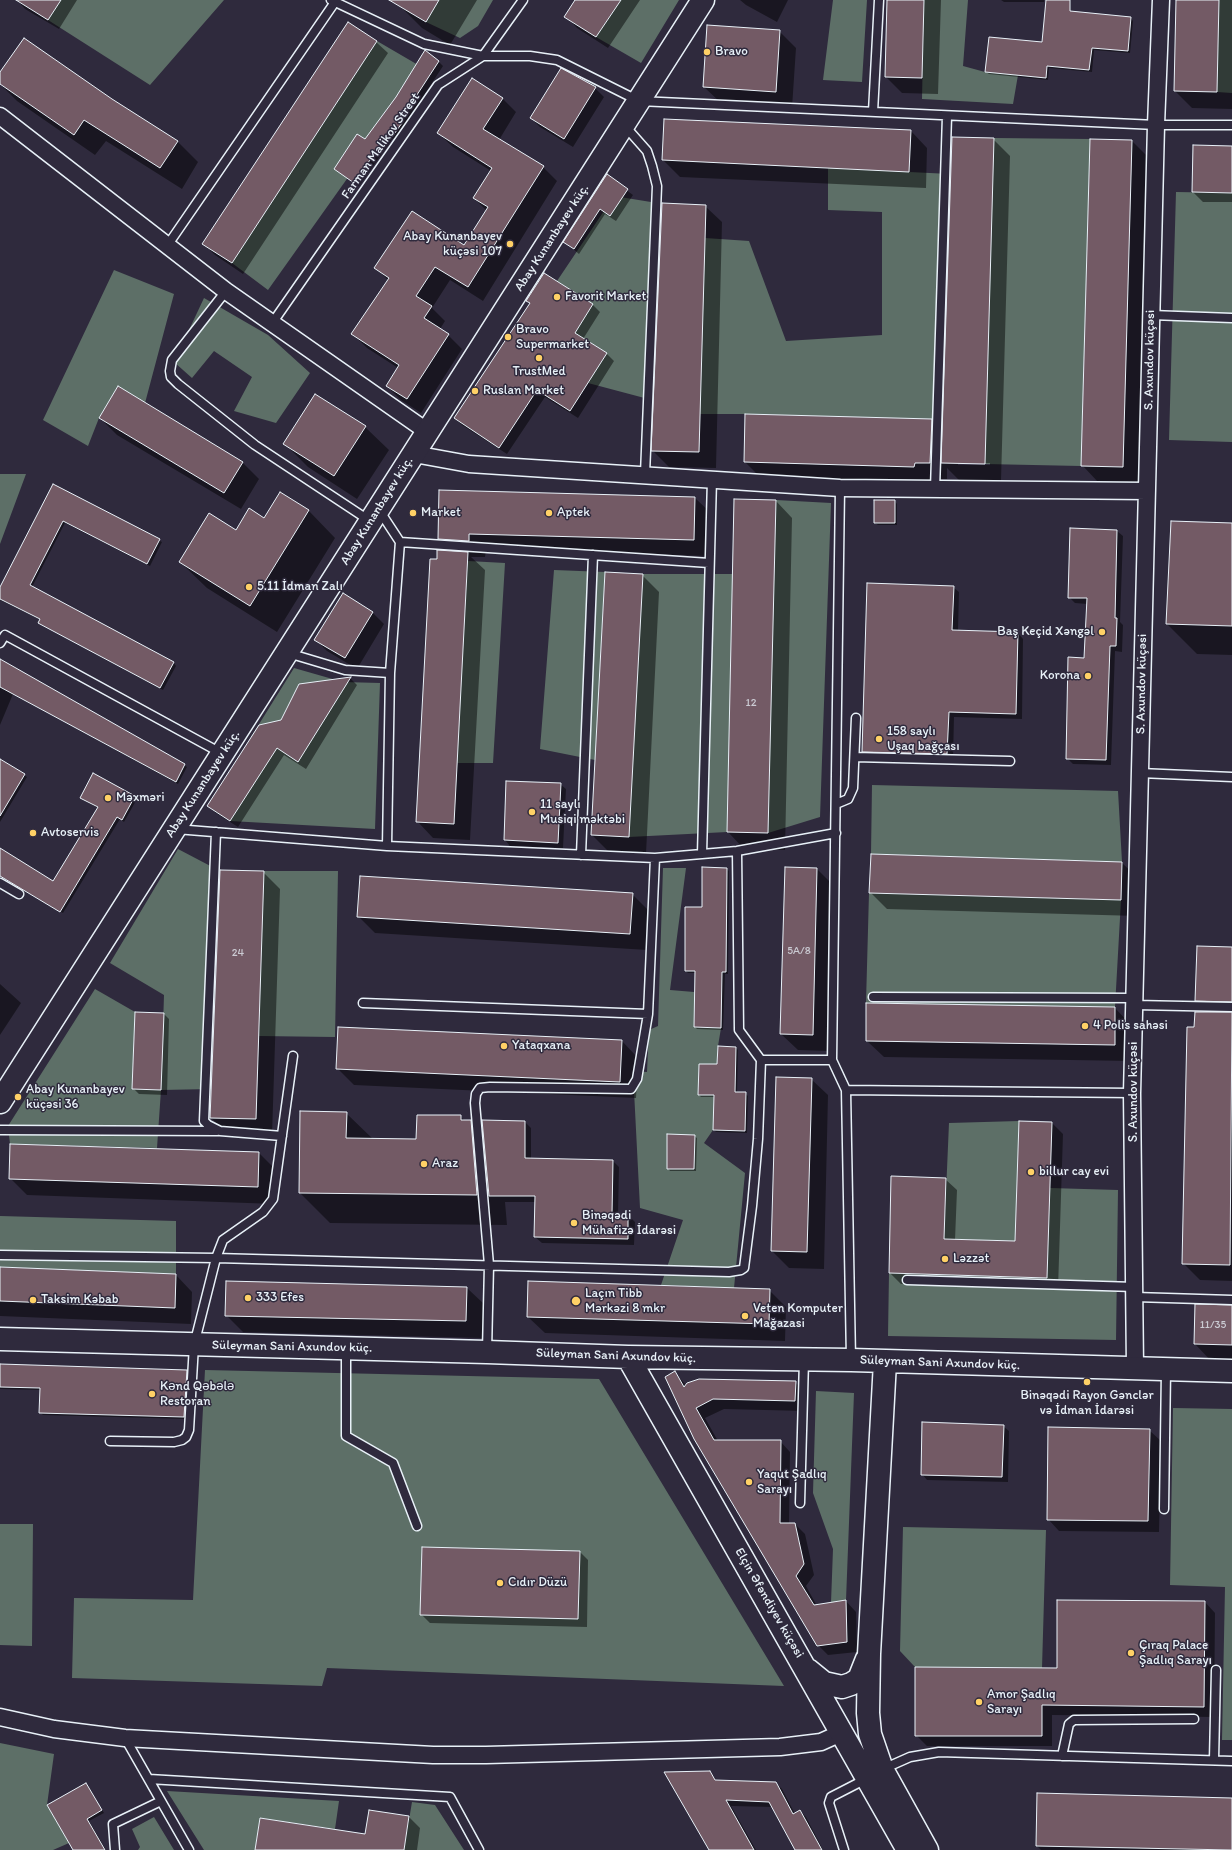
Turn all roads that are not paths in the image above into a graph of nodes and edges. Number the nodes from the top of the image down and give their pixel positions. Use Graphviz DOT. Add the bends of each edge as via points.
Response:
graph roads {
  1 [pos="523,0"];
  2 [pos="703,0"];
  3 [pos="878,0"];
  4 [pos="1161,0"];
  5 [pos="333,1"];
  6 [pos="483,56"];
  7 [pos="639,101"];
  8 [pos="873,112"];
  9 [pos="947,116"];
  10 [pos="2,123"];
  11 [pos="1156,124"];
  12 [pos="624,125"];
  13 [pos="1232,125"];
  14 [pos="167,246"];
  15 [pos="226,290"];
  16 [pos="1151,315"];
  17 [pos="1232,318"];
  18 [pos="273,322"];
  19 [pos="428,432"];
  20 [pos="414,454"];
  21 [pos="645,474"];
  22 [pos="712,479"];
  23 [pos="840,488"];
  24 [pos="935,489"];
  25 [pos="1147,490"];
  26 [pos="374,516"];
  27 [pos="400,542"];
  28 [pos="593,555"];
  29 [pos="709,563"];
  30 [pos="0,643"];
  31 [pos="287,653"];
  32 [pos="390,673"];
  33 [pos="856,718"];
  34 [pos="223,753"];
  35 [pos="855,757"];
  36 [pos="1010,761"];
  37 [pos="1140,774"];
  38 [pos="1232,778"];
  39 [pos="836,804"];
  40 [pos="174,829"];
  41 [pos="216,832"];
  42 [pos="836,833"];
  43 [pos="387,846"];
  44 [pos="737,851"];
  45 [pos="702,854"];
  46 [pos="581,855"];
  47 [pos="655,858"];
  48 [pos="0,884"];
  49 [pos="19,894"];
  50 [pos="873,997"];
  51 [pos="1135,1001"];
  52 [pos="363,1003"];
  53 [pos="1232,1007"];
  54 [pos="648,1014"];
  55 [pos="293,1056"];
  56 [pos="761,1060"];
  57 [pos="832,1060"];
  58 [pos="846,1090"];
  59 [pos="1132,1093"];
  60 [pos="0,1102"];
  61 [pos="0,1130"];
  62 [pos="220,1131"];
  63 [pos="282,1136"];
  64 [pos="0,1255"];
  65 [pos="216,1258"];
  66 [pos="489,1265"];
  67 [pos="907,1280"];
  68 [pos="1135,1292"];
  69 [pos="1232,1300"];
  70 [pos="0,1339"];
  71 [pos="194,1345"];
  72 [pos="346,1349"];
  73 [pos="487,1352"];
  74 [pos="628,1357"];
  75 [pos="804,1359"];
  76 [pos="851,1360"];
  77 [pos="885,1362"];
  78 [pos="1135,1368"];
  79 [pos="1166,1369"];
  80 [pos="1232,1371"];
  81 [pos="110,1441"];
  82 [pos="800,1503"];
  83 [pos="1164,1509"];
  84 [pos="417,1526"];
  85 [pos="869,1654"];
  86 [pos="806,1668"];
  87 [pos="1216,1670"];
  88 [pos="0,1717"];
  89 [pos="1194,1719"];
  90 [pos="842,1733"];
  91 [pos="125,1738"];
  92 [pos="1062,1756"];
  93 [pos="1214,1760"];
  94 [pos="1232,1761"];
  95 [pos="874,1774"];
  96 [pos="149,1779"];
  97 [pos="161,1801"];
  98 [pos="114,1850"];
  99 [pos="189,1850"];
  100 [pos="479,1850"];
  101 [pos="844,1850"];
  102 [pos="908,1850"];
  103 [pos="928,1850"];
  1 -- 6 [label="lane, Farman Malikov Street"];
  2 -- 7 [label="street, Abay Kunanbayev küç."];
  3 -- 8 [label="lane"];
  4 -- 11 [label="street, S. Axundov küçəsi"];
  5 -- 6 [label="lane" via="424,44"];
  5 -- 14 [label="lane"];
  6 -- 7 [label="lane" via="530,56 557,60"];
  6 -- 18 [label="lane, Farman Malikov Street" via="438,85"];
  7 -- 8 [label="lane"];
  7 -- 12 [label="street, Abay Kunanbayev küç."];
  8 -- 9 [label="lane"];
  9 -- 11 [label="lane"];
  9 -- 24 [label="lane"];
  10 -- 14 [label="street"];
  11 -- 13 [label="lane"];
  11 -- 16 [label="street, S. Axundov küçəsi"];
  12 -- 19 [label="street, Abay Kunanbayev küç."];
  12 -- 21 [label="lane" via="647,151 657,186"];
  14 -- 15 [label="street"];
  15 -- 18 [label="street"];
  15 -- 26 [label="lane" via="172,360 171,377 255,445"];
  16 -- 17 [label="lane"];
  16 -- 25 [label="street, S. Axundov küçəsi"];
  18 -- 19 [label="street"];
  19 -- 20 [label="street, Abay Kunanbayev küç."];
  20 -- 21 [label="street" via="469,464"];
  20 -- 26 [label="street, Abay Kunanbayev küç."];
  21 -- 22 [label="street"];
  22 -- 23 [label="street"];
  22 -- 29 [label="lane"];
  23 -- 24 [label="street"];
  23 -- 39 [label="lane"];
  24 -- 25 [label="street"];
  25 -- 37 [label="street, S. Axundov küçəsi"];
  26 -- 27 [label="lane"];
  26 -- 31 [label="street, Abay Kunanbayev küç."];
  27 -- 28 [label="lane"];
  27 -- 32 [label="lane"];
  28 -- 29 [label="lane"];
  28 -- 46 [label="lane"];
  29 -- 45 [label="lane"];
  30 -- 34 [label="lane" via="5,635"];
  31 -- 32 [label="lane" via="345,670"];
  31 -- 34 [label="street, Abay Kunanbayev küç."];
  32 -- 43 [label="lane"];
  33 -- 35 [label="lane"];
  34 -- 40 [label="street, Abay Kunanbayev küç."];
  35 -- 36 [label="lane"];
  35 -- 39 [label="lane" via="853,788 848,799"];
  37 -- 38 [label="lane"];
  37 -- 51 [label="street, S. Axundov küçəsi"];
  39 -- 42 [label="lane"];
  40 -- 41 [label="lane"];
  40 -- 60 [label="street, Abay Kunanbayev küç."];
  41 -- 43 [label="lane"];
  41 -- 62 [label="lane" via="204,1121"];
  42 -- 44 [label="lane"];
  42 -- 57 [label="lane"];
  43 -- 46 [label="lane"];
  44 -- 45 [label="lane"];
  44 -- 56 [label="lane" via="739,1030"];
  45 -- 47 [label="lane"];
  46 -- 47 [label="lane"];
  47 -- 54 [label="lane"];
  48 -- 49 [label="lane"];
  50 -- 51 [label="lane"];
  51 -- 53 [label="lane"];
  51 -- 59 [label="street, S. Axundov küçəsi"];
  52 -- 54 [label="lane"];
  54 -- 66 [label="lane" via="637,1079 631,1089 490,1087 480,1088 476,1094"];
  55 -- 63 [label="lane"];
  56 -- 57 [label="lane"];
  56 -- 66 [label="lane" via="758,1138 744,1268 729,1272"];
  57 -- 58 [label="lane"];
  58 -- 59 [label="lane"];
  58 -- 76 [label="lane"];
  59 -- 68 [label="street, S. Axundov küçəsi"];
  61 -- 62 [label="lane"];
  62 -- 63 [label="lane"];
  63 -- 65 [label="lane" via="273,1199 263,1212 223,1240"];
  64 -- 65 [label="lane"];
  65 -- 66 [label="lane"];
  65 -- 71 [label="lane"];
  66 -- 73 [label="lane"];
  67 -- 68 [label="lane"];
  68 -- 69 [label="lane"];
  68 -- 78 [label="street, S. Axundov küçəsi"];
  70 -- 71 [label="street, Süleyman Sani Axundov küç."];
  71 -- 72 [label="street, Süleyman Sani Axundov küç."];
  71 -- 81 [label="lane" via="189,1430 186,1437 174,1442"];
  72 -- 73 [label="street, Süleyman Sani Axundov küç."];
  72 -- 84 [label="lane" via="346,1436 393,1463"];
  73 -- 74 [label="street, Süleyman Sani Axundov küç."];
  74 -- 75 [label="street, Süleyman Sani Axundov küç."];
  74 -- 86 [label="street, Elçin Əfəndiyev küçəsi"];
  75 -- 76 [label="street, Süleyman Sani Axundov küç."];
  75 -- 82 [label="lane"];
  76 -- 77 [label="street, Süleyman Sani Axundov küç."];
  77 -- 78 [label="street, Süleyman Sani Axundov küç."];
  77 -- 85 [label="street, Elçin Əfəndiyev küçəsi"];
  78 -- 79 [label="street, Süleyman Sani Axundov küç."];
  79 -- 80 [label="street, Süleyman Sani Axundov küç."];
  79 -- 83 [label="lane"];
  85 -- 86 [label="street" via="859,1679 842,1686 824,1683"];
  85 -- 95 [label="street, Elçin Əfəndiyev küçəsi" via="868,1713"];
  86 -- 90 [label="street, Elçin Əfəndiyev küçəsi"];
  87 -- 93 [label="lane"];
  88 -- 91 [label="street" via="54,1729"];
  89 -- 92 [label="lane" via="1074,1720 1068,1724"];
  90 -- 91 [label="street" via="821,1742 780,1747 486,1755 373,1752"];
  90 -- 95 [label="street, Elçin Əfəndiyev küçəsi"];
  91 -- 96 [label="lane"];
  92 -- 93 [label="lane"];
  92 -- 95 [label="lane" via="939,1752 910,1757"];
  93 -- 94 [label="lane"];
  95 -- 101 [label="lane" via="831,1797 829,1804"];
  95 -- 102 [label="street, Elçin Əfəndiyev küçəsi"];
  95 -- 103 [label="street, Elçin Əfəndiyev küçəsi"];
  96 -- 97 [label="lane"];
  96 -- 100 [label="lane" via="450,1797"];
  97 -- 98 [label="lane" via="113,1824"];
  97 -- 99 [label="lane"];
}
